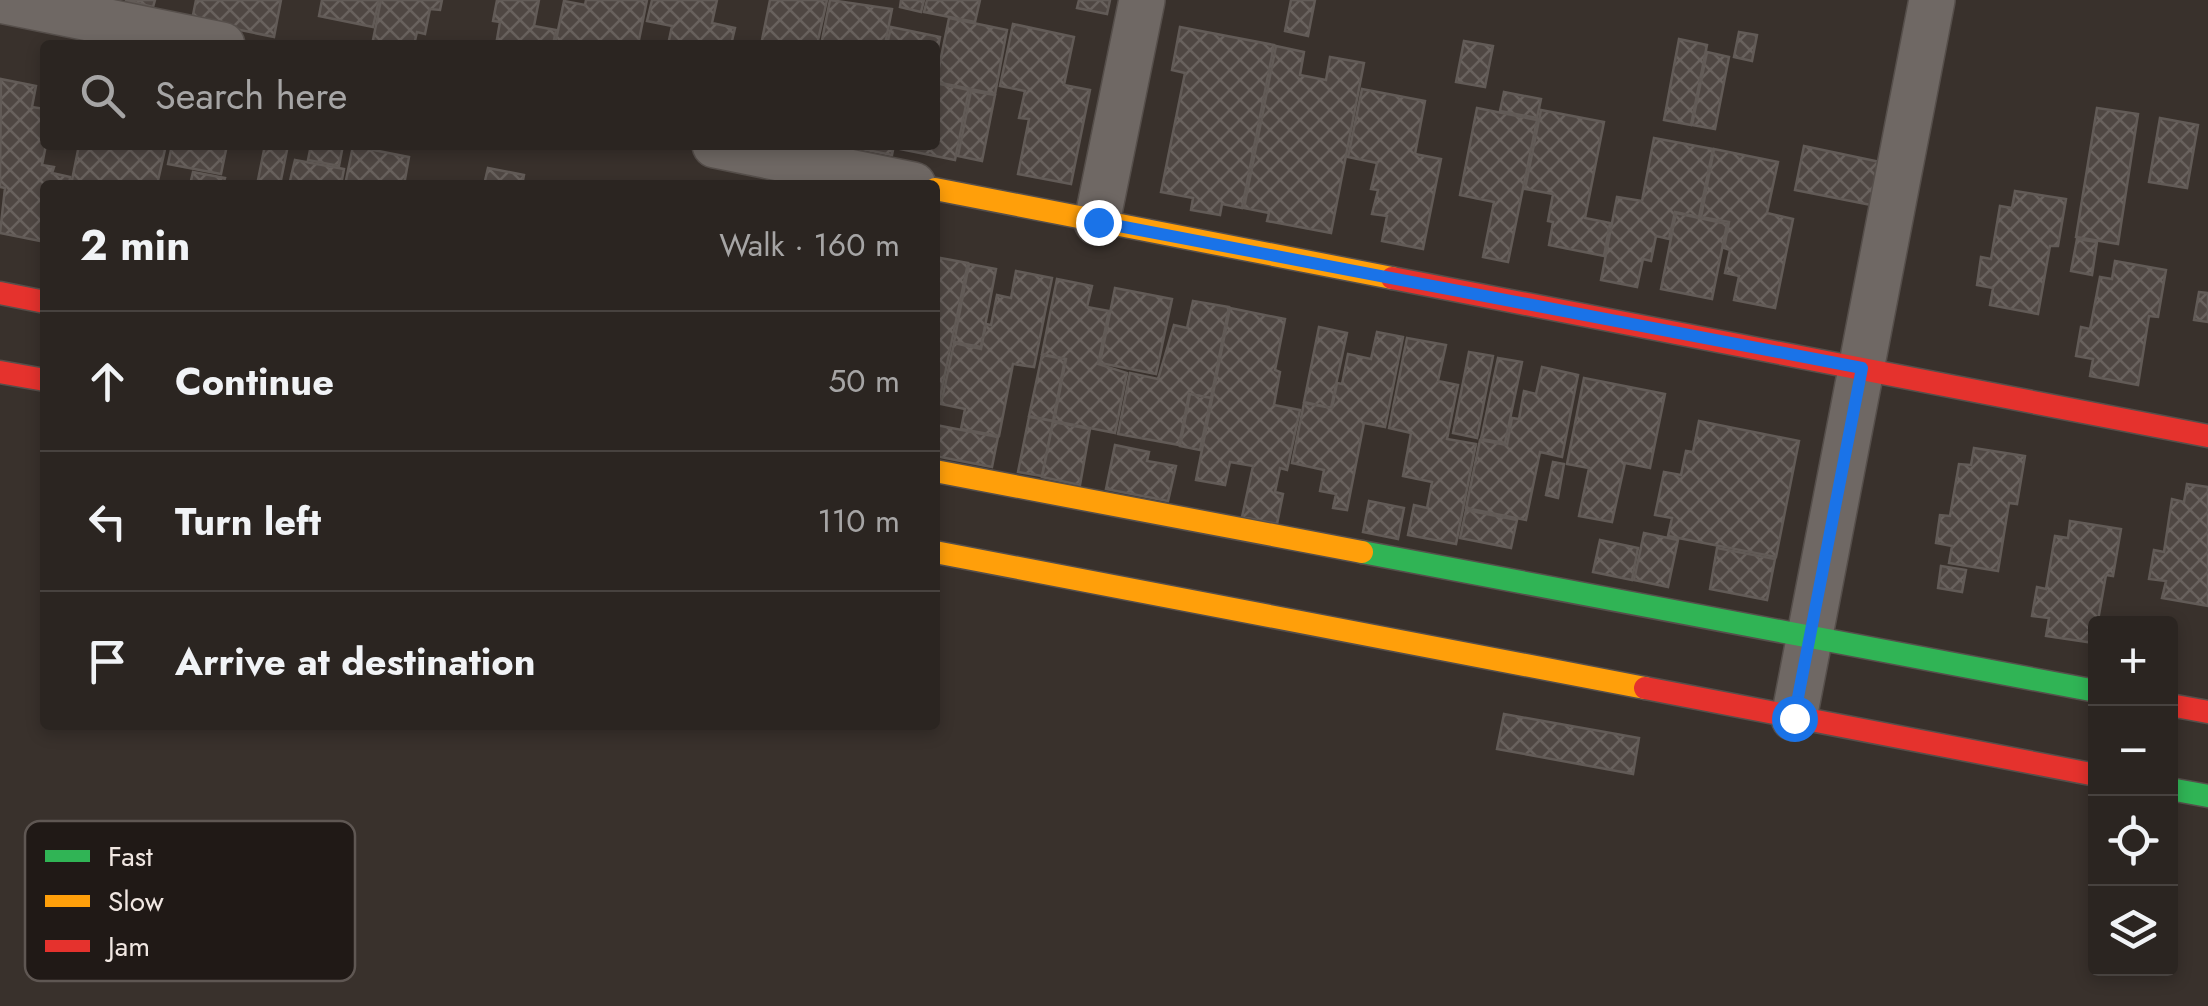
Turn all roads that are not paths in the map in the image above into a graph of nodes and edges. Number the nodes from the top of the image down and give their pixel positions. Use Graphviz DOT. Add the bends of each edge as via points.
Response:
graph roads {
  1 [pos="0,0"];
  2 [pos="1142,0"];
  3 [pos="1932,0"];
  4 [pos="197,40"];
  5 [pos="741,150"];
  6 [pos="888,180"];
  7 [pos="940,191"];
  8 [pos="1098,222"];
  9 [pos="0,293"];
  10 [pos="40,301"];
  11 [pos="1862,368"];
  12 [pos="0,372"];
  13 [pos="40,379"];
  14 [pos="2208,436"];
  15 [pos="940,472"];
  16 [pos="940,553"];
  17 [pos="1810,638"];
  18 [pos="2088,690"];
  19 [pos="2175,706"];
  20 [pos="2208,712"];
  21 [pos="1794,718"];
  22 [pos="2088,773"];
  23 [pos="2178,790"];
  24 [pos="2208,796"];
  1 -- 4 [label="street"];
  2 -- 8 [label="street"];
  3 -- 11 [label="street"];
  5 -- 6 [label="street"];
  7 -- 8 [label="street"];
  8 -- 11 [label="street"];
  9 -- 10 [label="street"];
  11 -- 14 [label="street"];
  11 -- 17 [label="street"];
  12 -- 13 [label="street"];
  15 -- 17 [label="street"];
  16 -- 21 [label="street"];
  17 -- 18 [label="street"];
  17 -- 21 [label="street"];
  19 -- 20 [label="street"];
  21 -- 22 [label="street"];
  23 -- 24 [label="street"];
}
